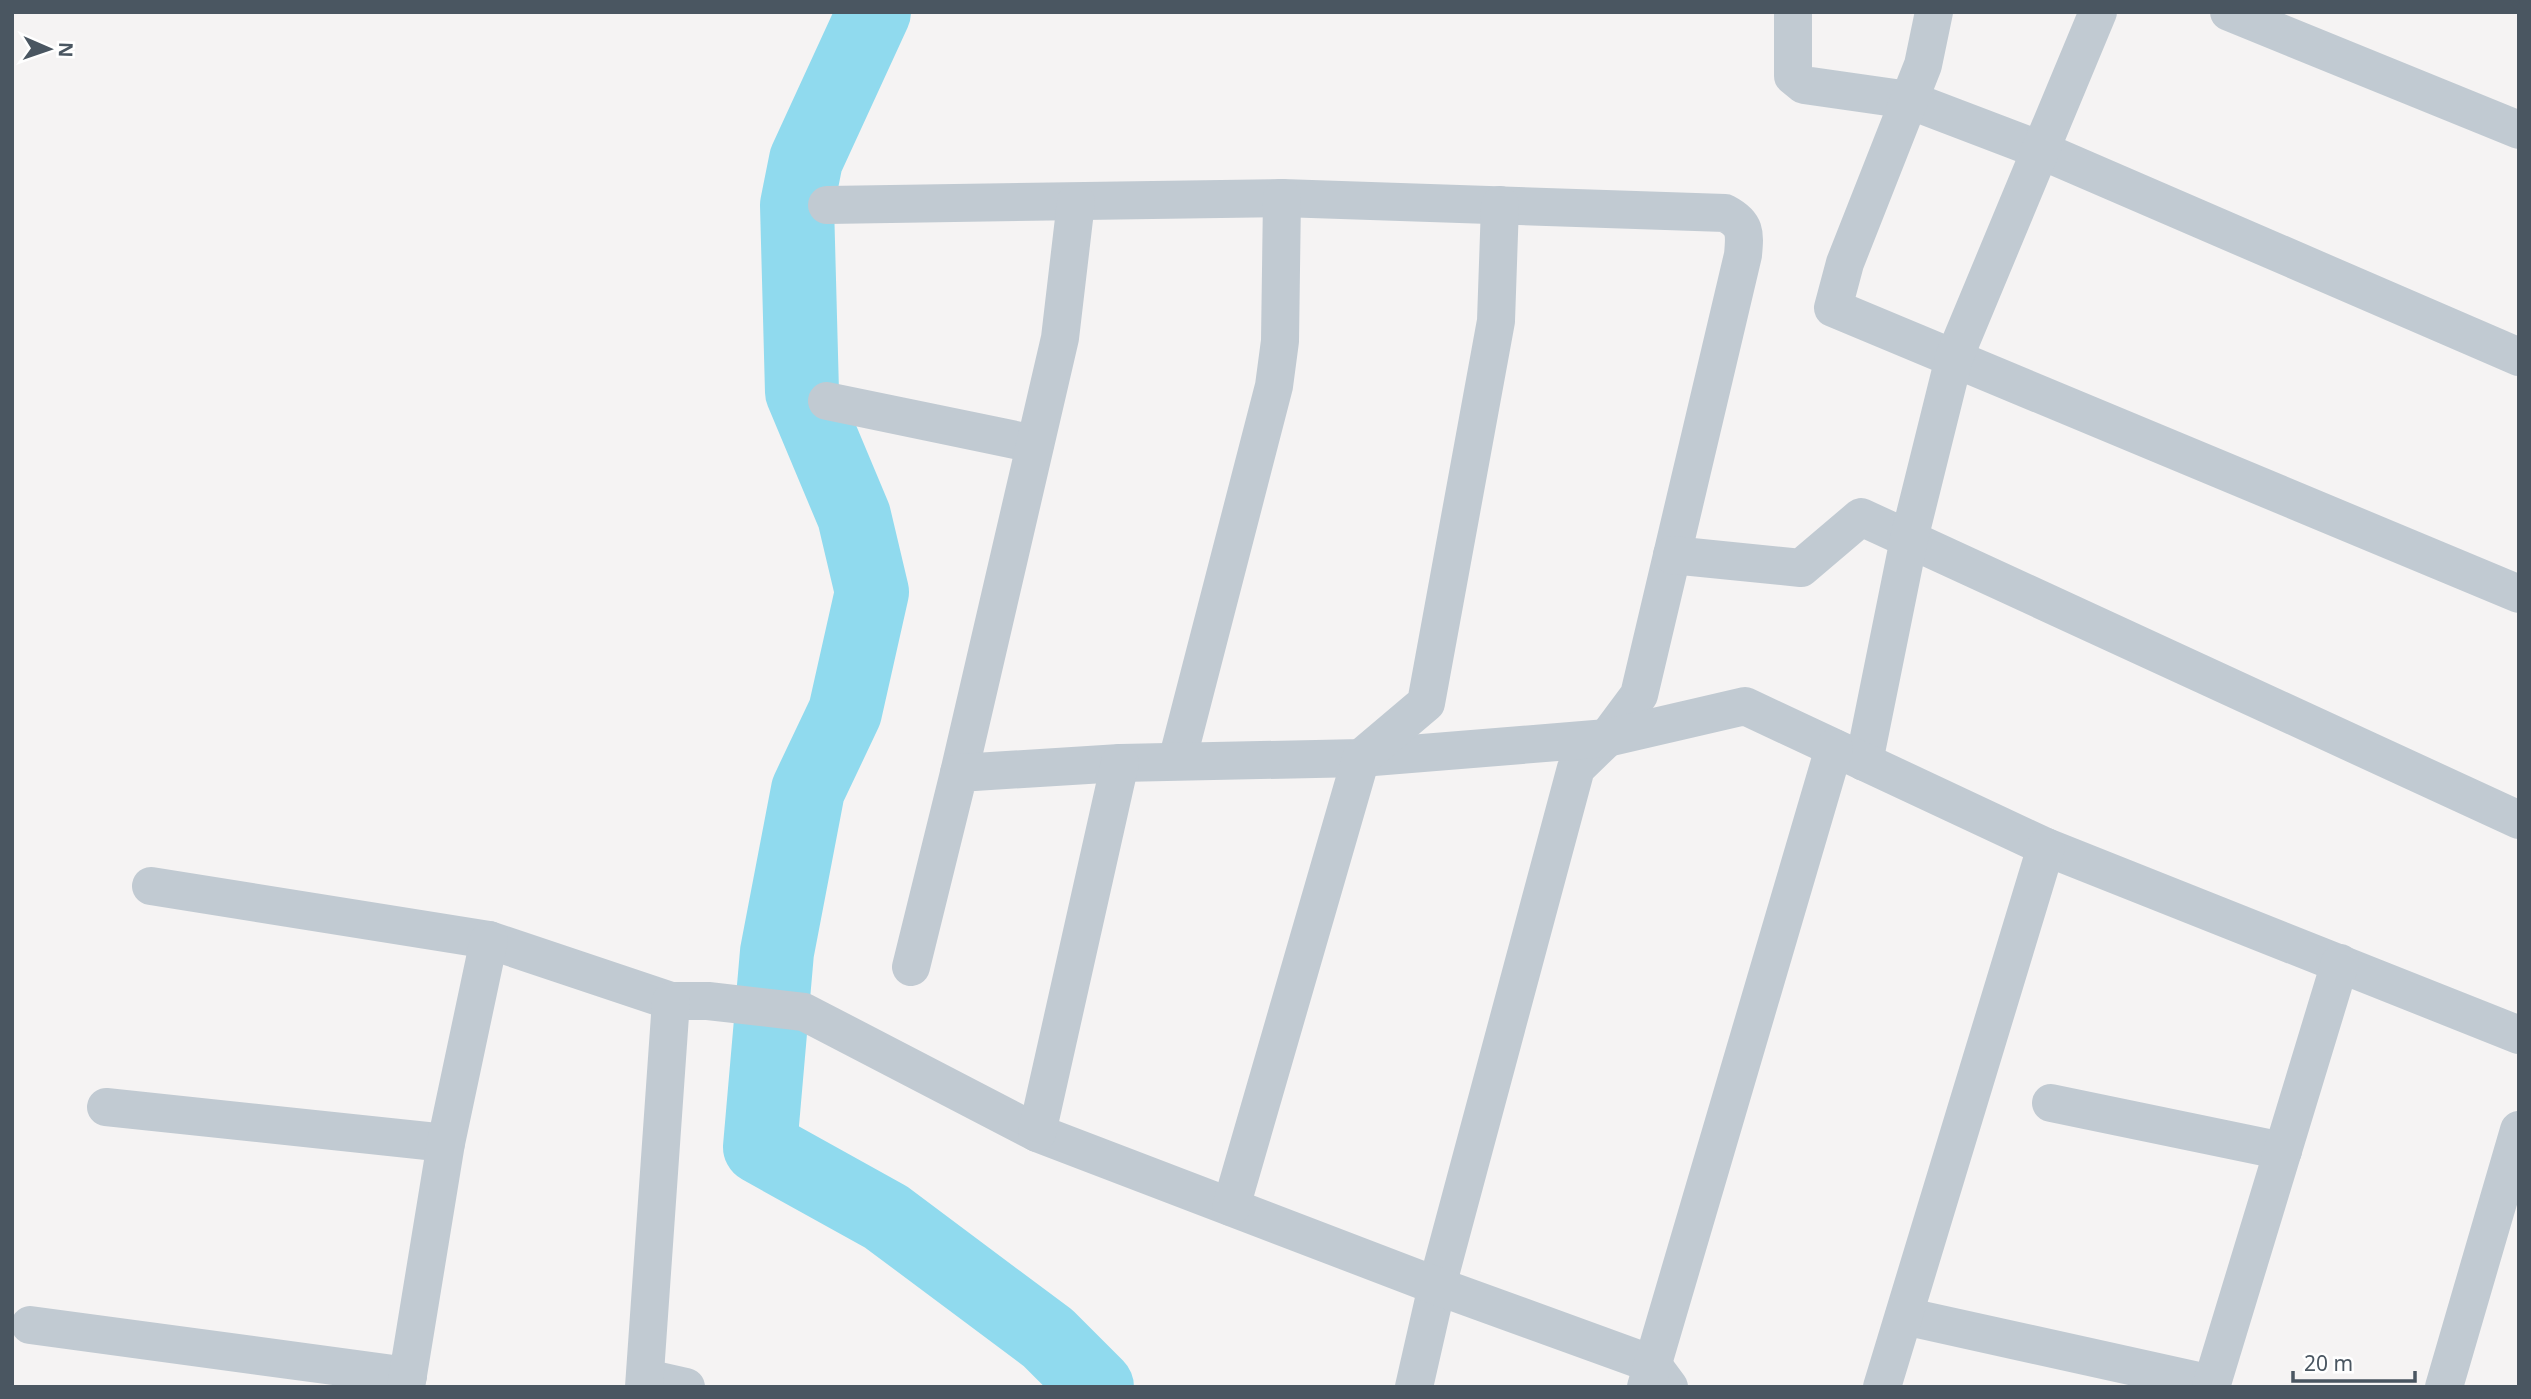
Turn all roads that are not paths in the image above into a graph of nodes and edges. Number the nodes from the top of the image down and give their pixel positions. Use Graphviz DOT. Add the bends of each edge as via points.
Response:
graph roads {
  1 [pos="1793,12"];
  2 [pos="1934,12"];
  3 [pos="2098,12"];
  4 [pos="2230,12"];
  5 [pos="1909,100"];
  6 [pos="2519,130"];
  7 [pos="2040,150"];
  8 [pos="1282,198"];
  9 [pos="1076,202"];
  10 [pos="827,205"];
  11 [pos="1500,205"];
  12 [pos="2519,357"];
  13 [pos="1954,358"];
  14 [pos="827,401"];
  15 [pos="1035,444"];
  16 [pos="1909,539"];
  17 [pos="1672,555"];
  18 [pos="2519,594"];
  19 [pos="1607,738"];
  20 [pos="1849,755"];
  21 [pos="1361,758"];
  22 [pos="1177,761"];
  23 [pos="1120,763"];
  24 [pos="959,773"];
  25 [pos="2519,821"];
  26 [pos="2046,847"];
  27 [pos="151,886"];
  28 [pos="489,940"];
  29 [pos="2340,963"];
  30 [pos="911,967"];
  31 [pos="671,1001"];
  32 [pos="2519,1035"];
  33 [pos="2051,1103"];
  34 [pos="106,1107"];
  35 [pos="2519,1129"];
  36 [pos="1037,1133"];
  37 [pos="446,1143"];
  38 [pos="2283,1151"];
  39 [pos="2511,1186"];
  40 [pos="1231,1207"];
  41 [pos="1437,1286"];
  42 [pos="1904,1316"];
  43 [pos="30,1325"];
  44 [pos="1655,1379"];
  45 [pos="407,1382"];
  46 [pos="645,1382"];
  47 [pos="2212,1385"];
  48 [pos="686,1387"];
  49 [pos="1413,1387"];
  50 [pos="1882,1387"];
  51 [pos="2444,1387"];
  1 -- 5 [label="street" via="1793,76 1804,85"];
  2 -- 5 [label="street" via="1923,65"];
  3 -- 7 [label="street"];
  4 -- 6 [label="street"];
  5 -- 7 [label="street"];
  5 -- 13 [label="street" via="1845,263 1833,308"];
  7 -- 12 [label="street"];
  7 -- 13 [label="street"];
  8 -- 9 [label="street"];
  8 -- 11 [label="street"];
  8 -- 22 [label="street" via="1280,341 1274,386"];
  9 -- 10 [label="street"];
  9 -- 15 [label="street" via="1060,338"];
  11 -- 17 [label="street" via="1725,213 1737,219 1745,233 1744,255"];
  11 -- 21 [label="street" via="1496,321 1426,703"];
  13 -- 16 [label="street"];
  13 -- 18 [label="street"];
  14 -- 15 [label="street"];
  15 -- 24 [label="street"];
  16 -- 17 [label="street" via="1861,517 1801,568"];
  16 -- 20 [label="street"];
  16 -- 25 [label="street"];
  17 -- 19 [label="street" via="1639,695"];
  19 -- 20 [label="street" via="1745,706"];
  19 -- 21 [label="street"];
  19 -- 41 [label="street" via="1576,768"];
  20 -- 26 [label="street"];
  20 -- 44 [label="street"];
  21 -- 22 [label="street"];
  21 -- 40 [label="street"];
  22 -- 23 [label="street"];
  23 -- 24 [label="street"];
  23 -- 36 [label="street"];
  24 -- 30 [label="street"];
  26 -- 29 [label="street"];
  26 -- 42 [label="street"];
  27 -- 28 [label="street"];
  28 -- 31 [label="street"];
  28 -- 37 [label="street"];
  29 -- 32 [label="street"];
  29 -- 38 [label="street"];
  31 -- 36 [label="street" via="804,1012"];
  31 -- 46 [label="street"];
  33 -- 38 [label="street"];
  34 -- 37 [label="street"];
  35 -- 39 [label="street"];
  36 -- 40 [label="street"];
  37 -- 45 [label="street"];
  38 -- 47 [label="street"];
  39 -- 51 [label="street"];
  40 -- 41 [label="street"];
  41 -- 44 [label="street"];
  41 -- 49 [label="street"];
  42 -- 47 [label="street"];
  42 -- 50 [label="street"];
  43 -- 45 [label="street"];
  46 -- 48 [label="street"];
}
